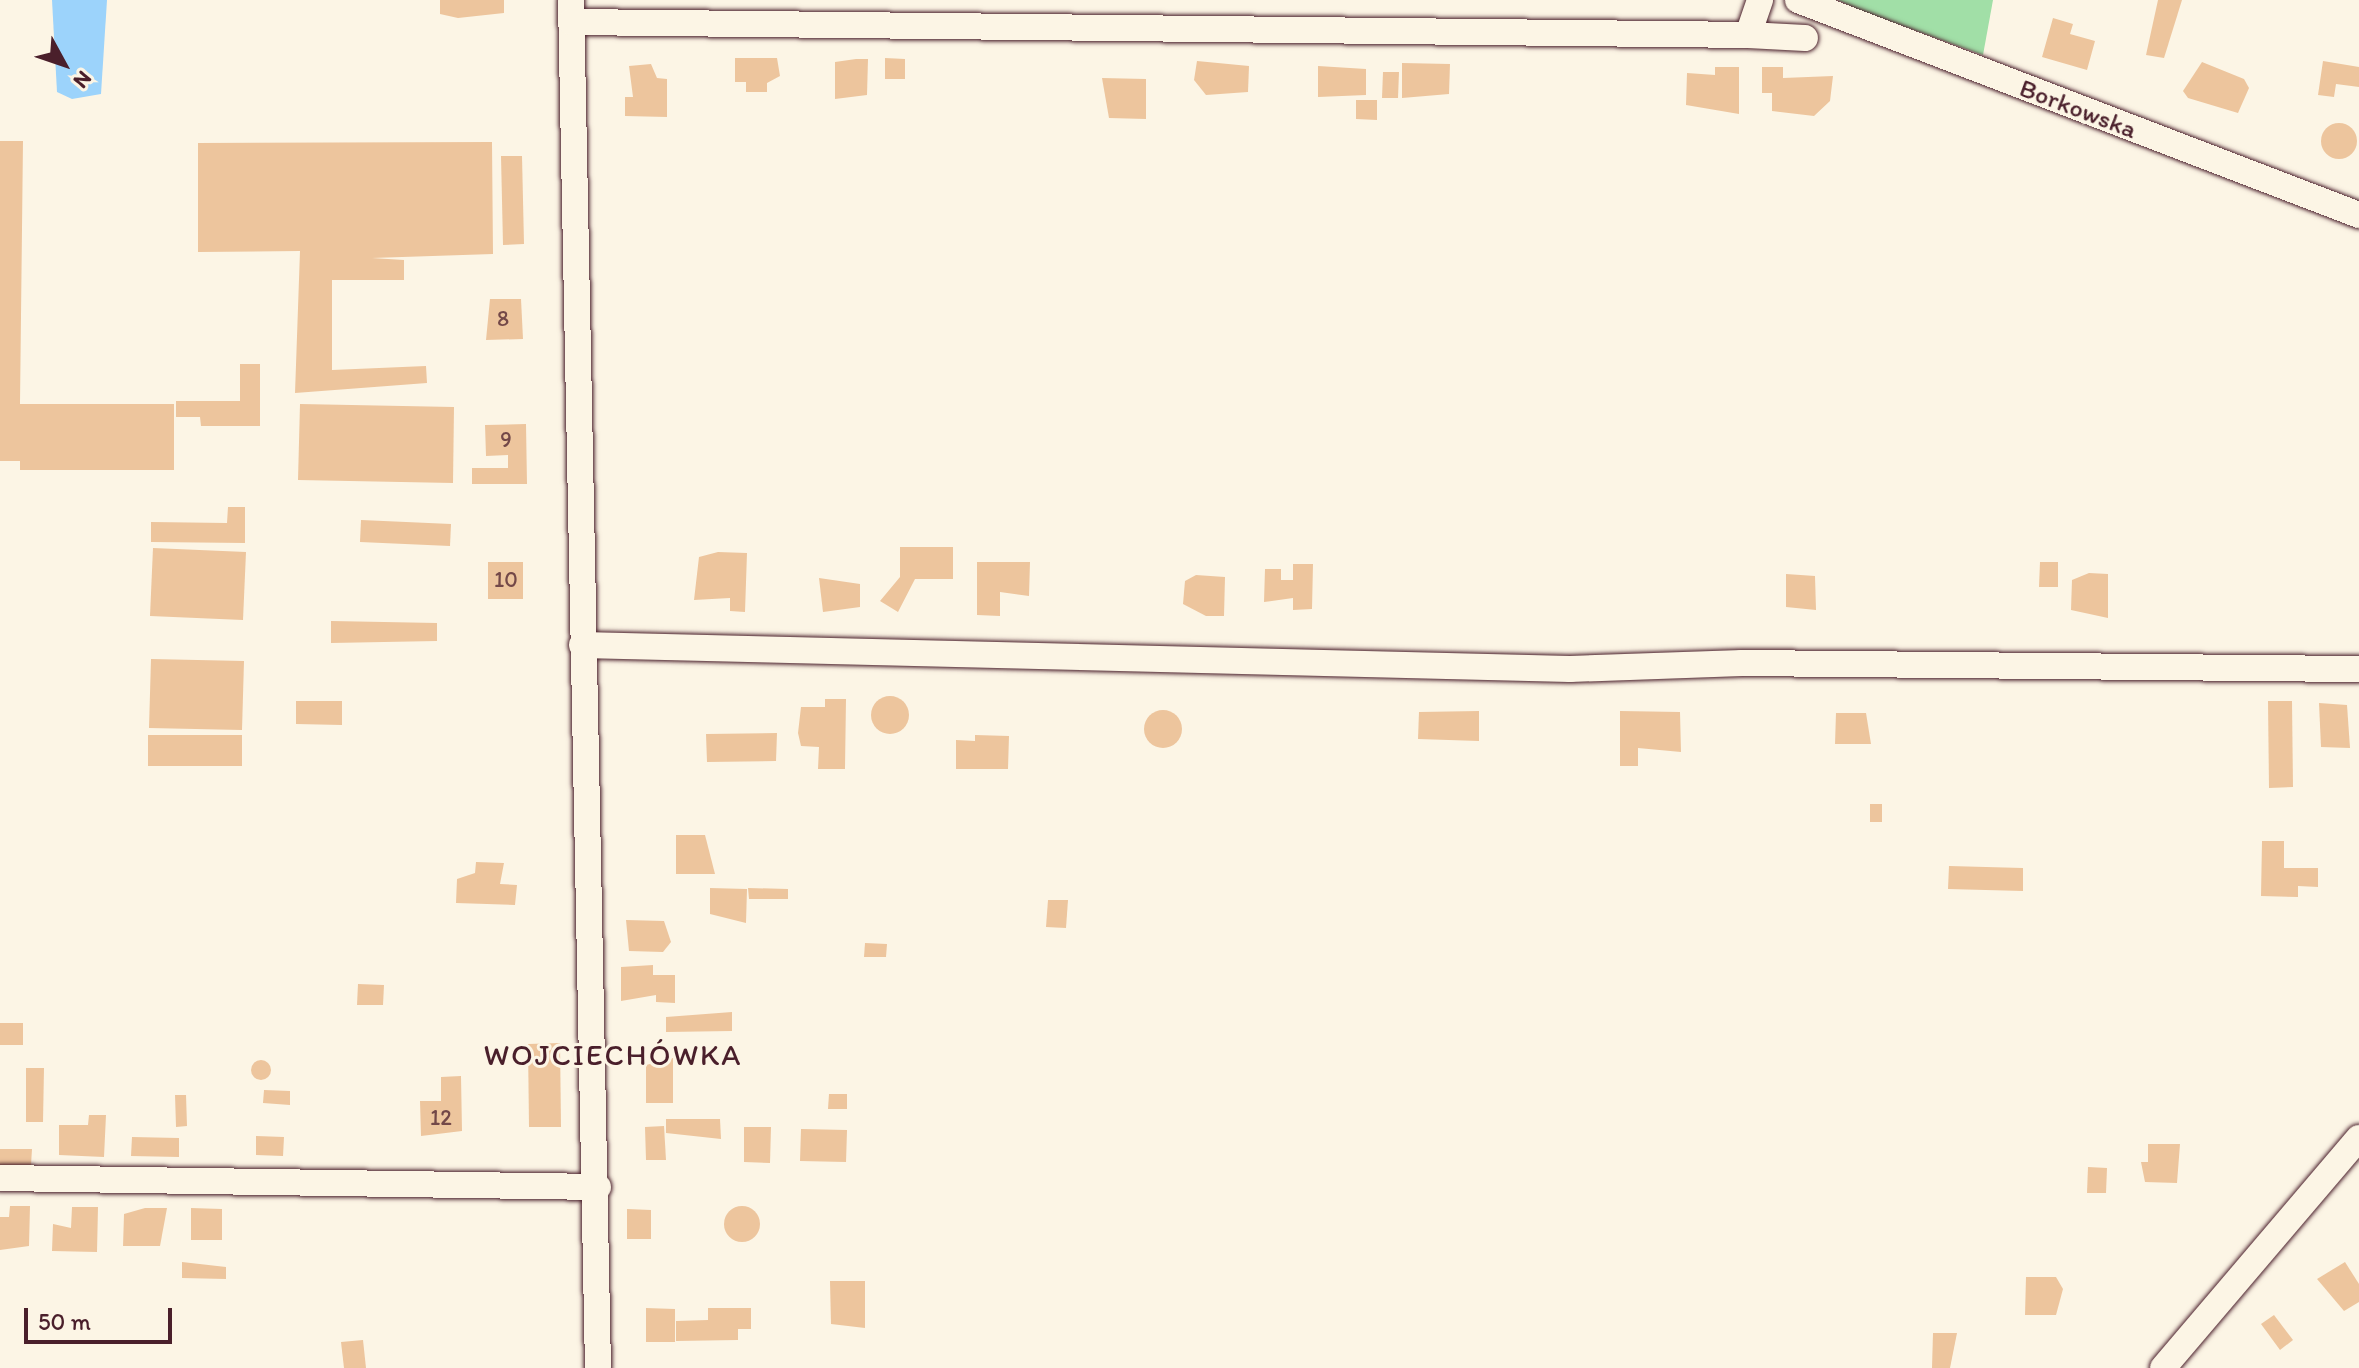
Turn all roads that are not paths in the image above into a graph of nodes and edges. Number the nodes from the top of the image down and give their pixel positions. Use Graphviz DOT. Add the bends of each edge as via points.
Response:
graph roads {
  1 [pos="1760,0"];
  2 [pos="1798,0"];
  3 [pos="571,11"];
  4 [pos="1748,35"];
  5 [pos="1805,38"];
  6 [pos="2359,215"];
  7 [pos="582,645"];
  8 [pos="2359,669"];
  9 [pos="2359,1138"];
  10 [pos="0,1178"];
  11 [pos="598,1187"];
  12 [pos="598,1368"];
  13 [pos="2163,1368"];
  1 -- 4 [label="street"];
  2 -- 6 [label="street, Borkowska"];
  3 -- 4 [label="street"];
  3 -- 7 [label="street"];
  4 -- 5 [label="street"];
  7 -- 8 [label="street" via="1570,669 1742,663"];
  7 -- 11 [label="street"];
  9 -- 13 [label="street"];
  10 -- 11 [label="street"];
  11 -- 12 [label="street"];
}
